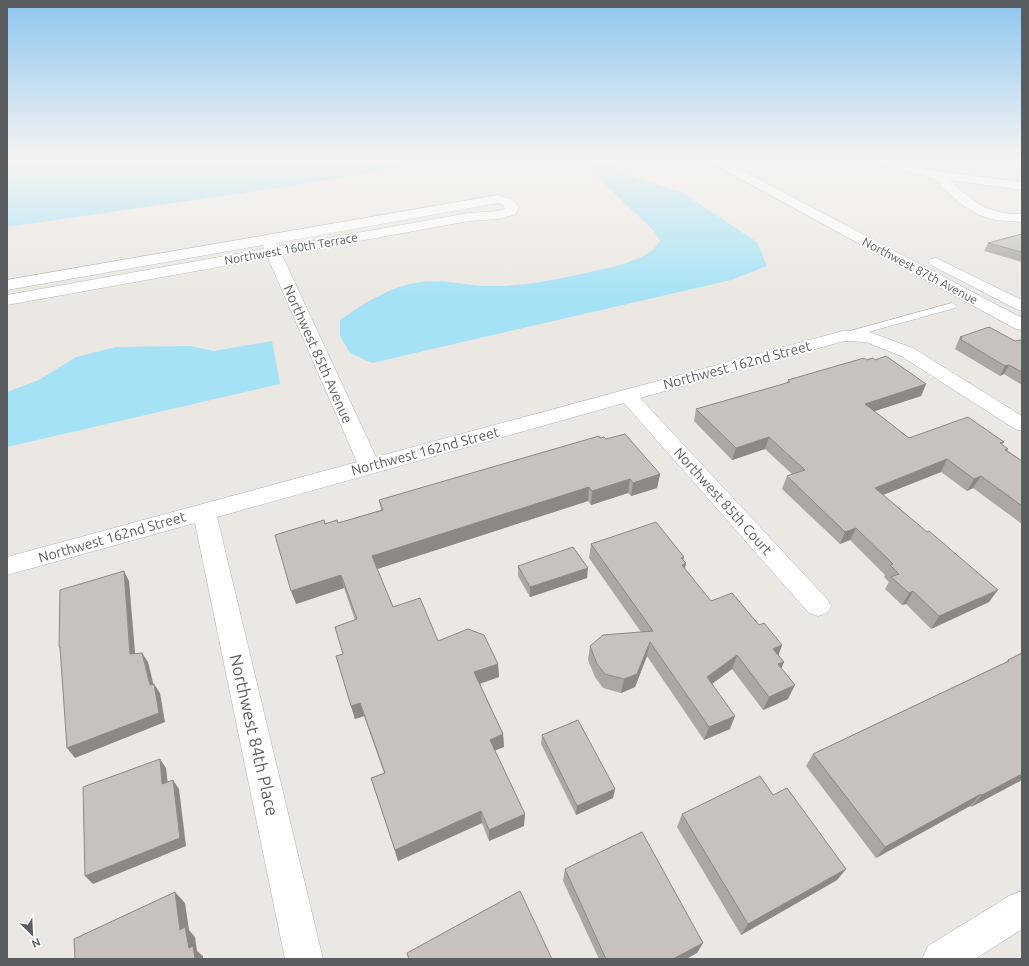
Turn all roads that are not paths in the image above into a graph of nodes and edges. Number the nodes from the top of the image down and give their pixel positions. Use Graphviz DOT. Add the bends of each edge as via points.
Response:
graph roads {
  1 [pos="468,205"];
  2 [pos="511,205"];
  3 [pos="797,205"];
  4 [pos="825,205"];
  5 [pos="971,205"];
  6 [pos="1022,218"];
  7 [pos="854,220"];
  8 [pos="270,247"];
  9 [pos="924,256"];
  10 [pos="7,285"];
  11 [pos="7,300"];
  12 [pos="952,306"];
  13 [pos="1022,306"];
  14 [pos="1022,325"];
  15 [pos="843,336"];
  16 [pos="627,395"];
  17 [pos="1022,424"];
  18 [pos="369,466"];
  19 [pos="204,511"];
  20 [pos="7,566"];
  21 [pos="818,606"];
  22 [pos="1022,909"];
  23 [pos="304,959"];
  24 [pos="942,959"];
  1 -- 8 [label="street, Northwest 160th Terrace"];
  2 -- 8 [label="street, Northwest 160th Terrace" via="511,211 498,215 469,217"];
  3 -- 14 [label="street, Northwest 87th Avenue"];
  4 -- 7 [label="street, Northwest 87th Avenue"];
  5 -- 6 [label="street" via="992,216"];
  8 -- 10 [label="street, Northwest 160th Terrace"];
  8 -- 11 [label="street, Northwest 160th Terrace"];
  8 -- 18 [label="street, Northwest 85th Avenue"];
  9 -- 13 [label="street, Northwest 87th Avenue"];
  12 -- 15 [label="lane, Northwest 162nd Street"];
  15 -- 16 [label="street, Northwest 162nd Street"];
  15 -- 17 [label="street, Northwest 162nd Street" via="869,337 907,352"];
  16 -- 18 [label="street, Northwest 162nd Street"];
  16 -- 21 [label="street, Northwest 85th Court"];
  18 -- 19 [label="street, Northwest 162nd Street"];
  19 -- 20 [label="street, Northwest 162nd Street"];
  19 -- 23 [label="street, Northwest 84th Place"];
  22 -- 24 [label="street"];
}
